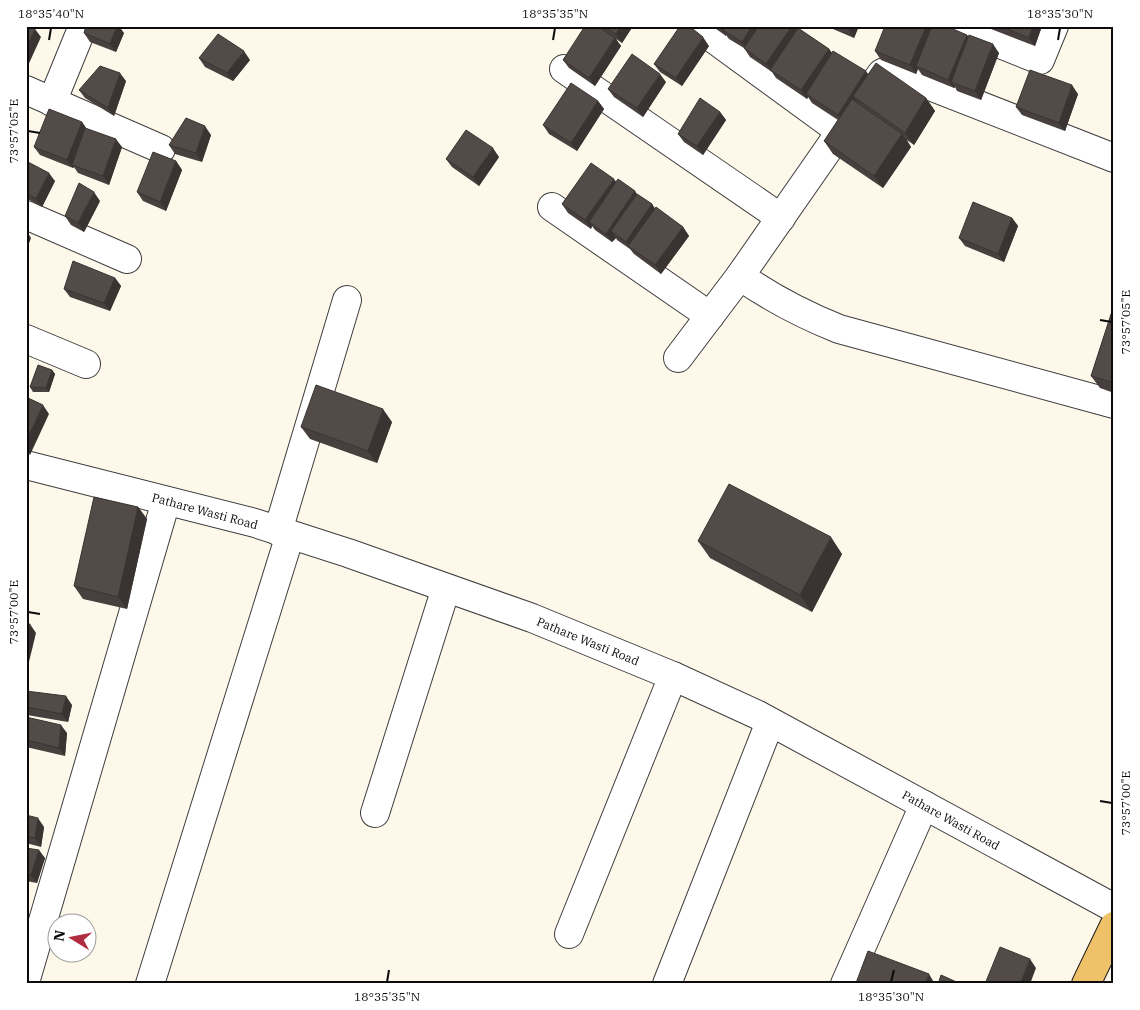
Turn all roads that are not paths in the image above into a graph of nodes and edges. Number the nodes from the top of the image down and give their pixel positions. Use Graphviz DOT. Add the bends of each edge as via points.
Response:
graph roads {
  1 [pos="83,26"];
  2 [pos="696,26"];
  3 [pos="955,26"];
  4 [pos="1054,26"];
  5 [pos="564,69"];
  6 [pos="26,90"];
  7 [pos="52,102"];
  8 [pos="841,132"];
  9 [pos="161,149"];
  10 [pos="1114,158"];
  11 [pos="552,207"];
  12 [pos="26,215"];
  13 [pos="781,218"];
  14 [pos="127,259"];
  15 [pos="740,276"];
  16 [pos="347,300"];
  17 [pos="710,316"];
  18 [pos="26,339"];
  19 [pos="678,358"];
  20 [pos="86,364"];
  21 [pos="1114,404"];
  22 [pos="26,464"];
  23 [pos="166,500"];
  24 [pos="284,533"];
  25 [pos="446,588"];
  26 [pos="673,676"];
  27 [pos="770,722"];
  28 [pos="924,804"];
  29 [pos="375,813"];
  30 [pos="1114,908"];
  31 [pos="1114,926"];
  32 [pos="569,934"];
  33 [pos="26,979"];
  34 [pos="150,984"];
  35 [pos="667,984"];
  36 [pos="845,984"];
  37 [pos="1086,984"];
  1 -- 7 [label="street"];
  2 -- 8 [label="street"];
  3 -- 4 [label="street" via="1040,60"];
  5 -- 13 [label="street"];
  6 -- 7 [label="street"];
  7 -- 9 [label="street"];
  8 -- 10 [label="street" via="882,73 889,70"];
  8 -- 13 [label="street"];
  11 -- 17 [label="street"];
  12 -- 14 [label="street"];
  13 -- 15 [label="street"];
  15 -- 17 [label="street"];
  15 -- 21 [label="street" via="763,292 839,329"];
  16 -- 24 [label="street"];
  17 -- 19 [label="street"];
  18 -- 20 [label="street"];
  22 -- 23 [label="street, Pathare Wasti Road"];
  23 -- 24 [label="street, Pathare Wasti Road"];
  23 -- 33 [label="street"];
  24 -- 25 [label="street, Pathare Wasti Road"];
  24 -- 34 [label="street"];
  25 -- 26 [label="street, Pathare Wasti Road" via="532,618"];
  25 -- 29 [label="street"];
  26 -- 27 [label="street, Pathare Wasti Road"];
  26 -- 32 [label="street"];
  27 -- 28 [label="street, Pathare Wasti Road"];
  27 -- 35 [label="street"];
  28 -- 30 [label="street, Pathare Wasti Road"];
  28 -- 36 [label="street"];
  31 -- 37 [label="main road"];
}
